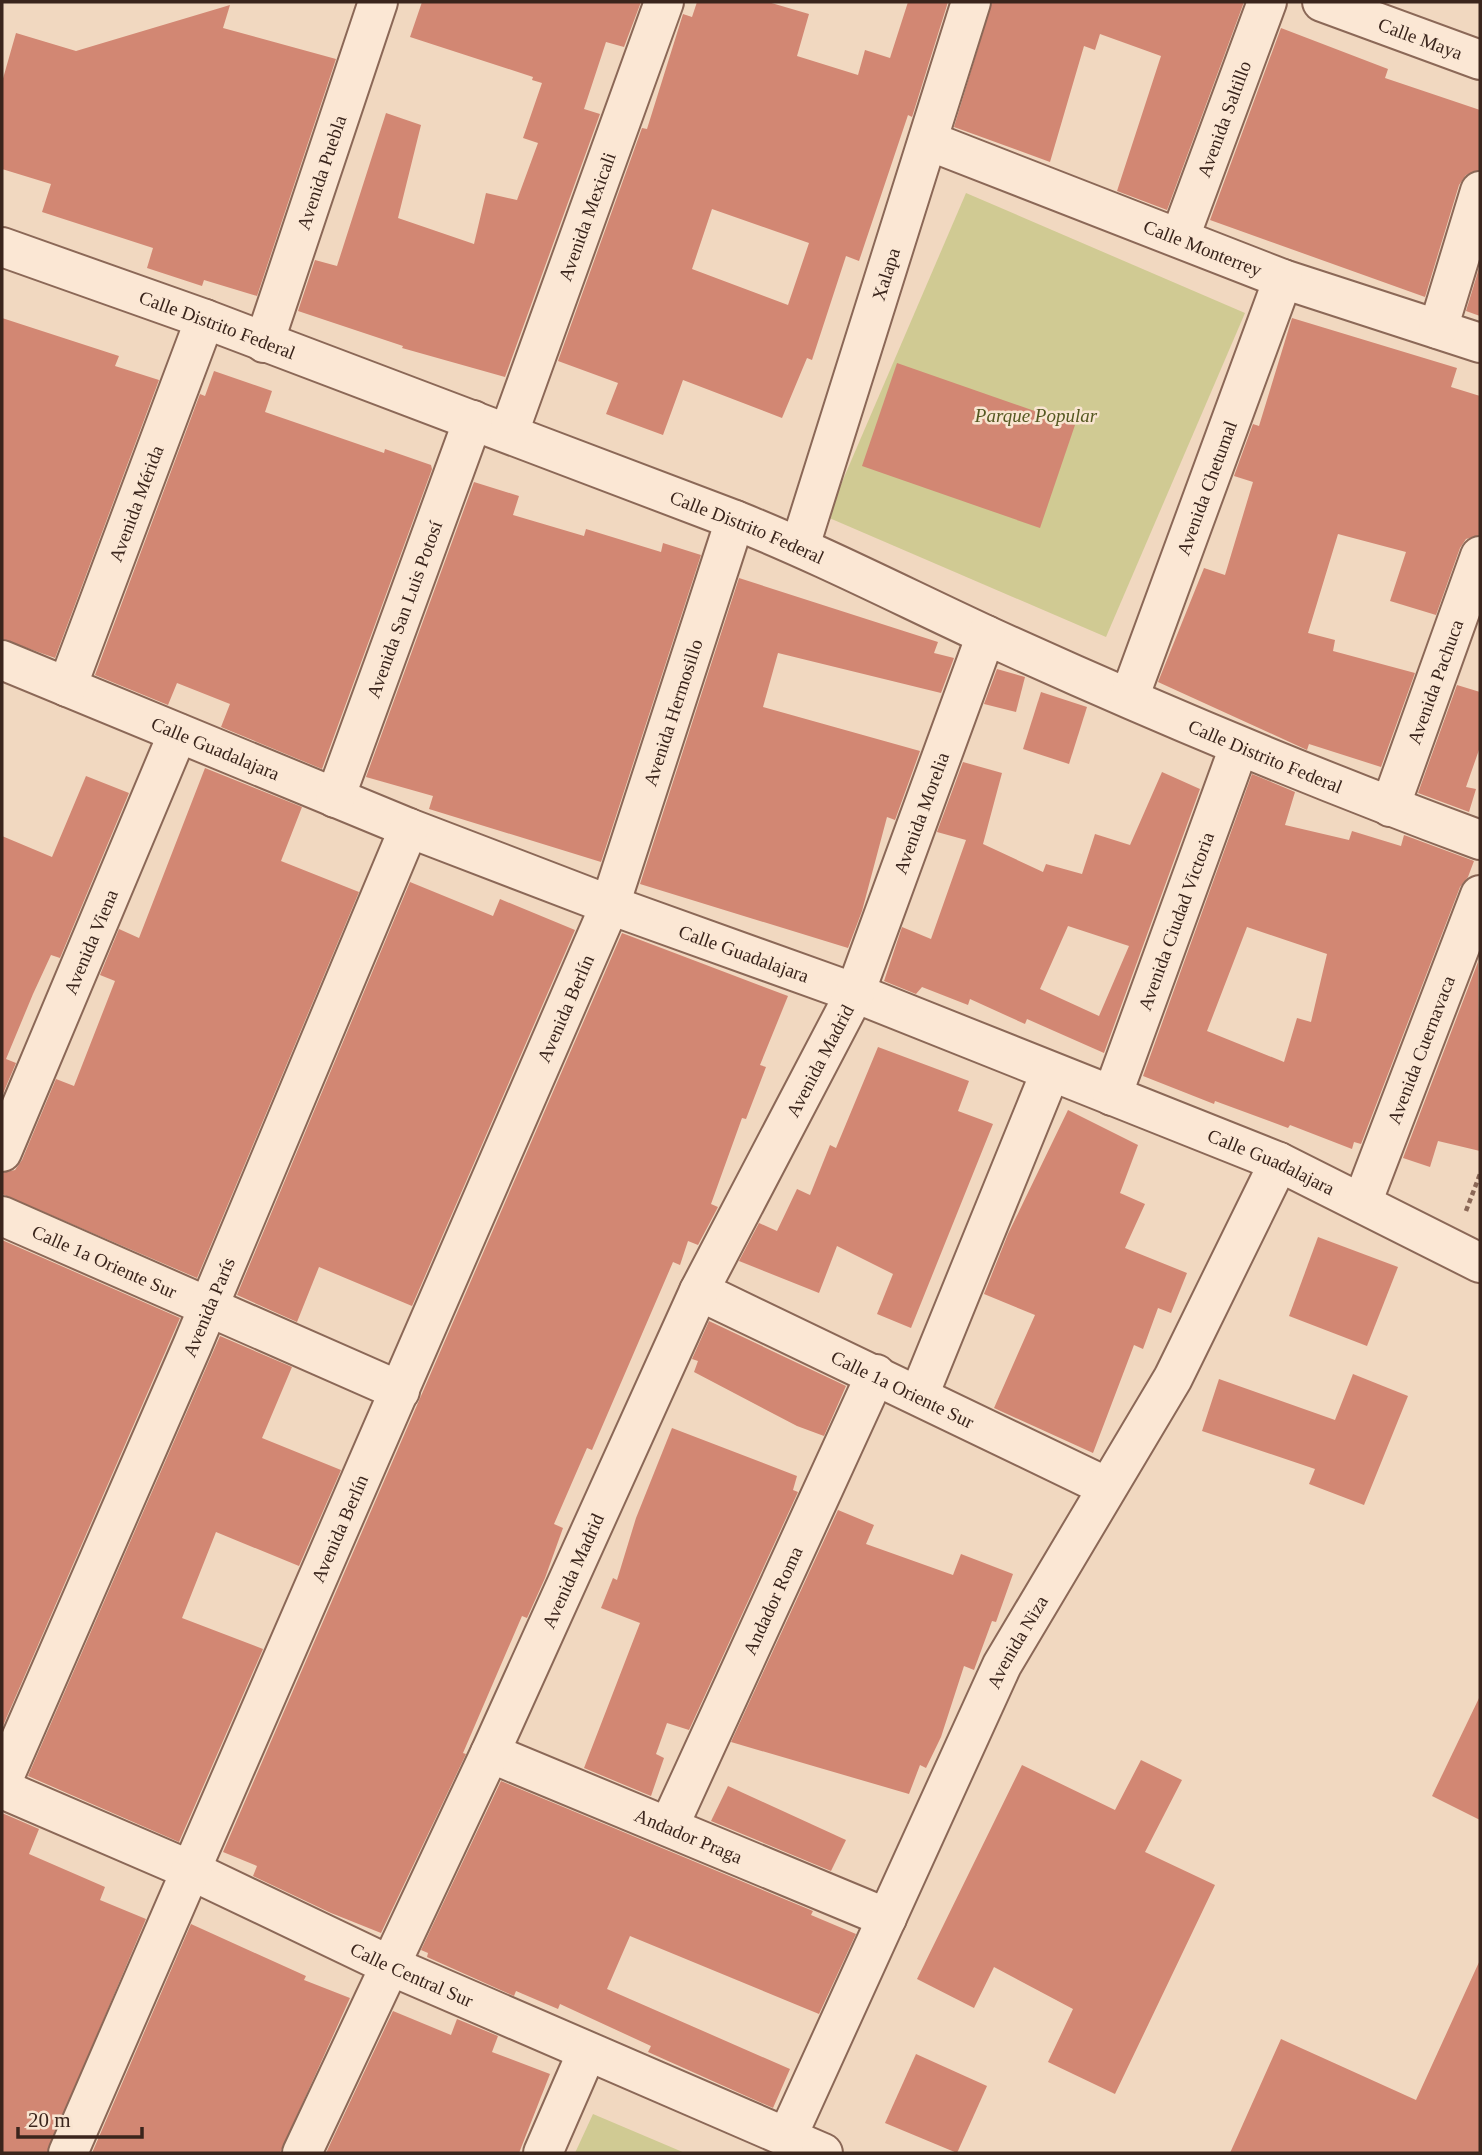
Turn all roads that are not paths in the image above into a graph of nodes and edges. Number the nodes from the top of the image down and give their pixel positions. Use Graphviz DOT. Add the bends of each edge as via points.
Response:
graph roads {
  1 [pos="378,2"];
  2 [pos="664,2"];
  3 [pos="971,2"];
  4 [pos="1267,2"];
  5 [pos="1322,2"];
  6 [pos="1480,61"];
  7 [pos="929,141"];
  8 [pos="1480,191"];
  9 [pos="1181,237"];
  10 [pos="2,247"];
  11 [pos="1283,279"];
  12 [pos="205,319"];
  13 [pos="1438,330"];
  14 [pos="264,343"];
  15 [pos="1480,343"];
  16 [pos="473,420"];
  17 [pos="509,432"];
  18 [pos="735,520"];
  19 [pos="800,546"];
  20 [pos="1480,556"];
  21 [pos="986,635"];
  22 [pos="2,660"];
  23 [pos="67,687"];
  24 [pos="1129,698"];
  25 [pos="178,733"];
  26 [pos="1239,747"];
  27 [pos="335,798"];
  28 [pos="1390,807"];
  29 [pos="408,828"];
  30 [pos="1480,840"];
  31 [pos="1480,895"];
  32 [pos="610,905"];
  33 [pos="855,993"];
  34 [pos="1051,1073"];
  35 [pos="1112,1096"];
  36 [pos="2,1152"];
  37 [pos="1279,1162"];
  38 [pos="1362,1203"];
  39 [pos="2,1216"];
  40 [pos="1480,1263"];
  41 [pos="699,1292"];
  42 [pos="206,1306"];
  43 [pos="876,1374"];
  44 [pos="400,1391"];
  45 [pos="919,1395"];
  46 [pos="1107,1487"];
  47 [pos="490,1753"];
  48 [pos="2,1782"];
  49 [pos="2,1789"];
  50 [pos="669,1826"];
  51 [pos="190,1870"];
  52 [pos="887,1918"];
  53 [pos="391,1966"];
  54 [pos="587,2052"];
  55 [pos="787,2137"];
  56 [pos="68,2153"];
  57 [pos="302,2153"];
  58 [pos="543,2153"];
  59 [pos="823,2153"];
  1 -- 14 [label="street, Avenida Puebla"];
  2 -- 17 [label="street, Avenida Mexicali"];
  3 -- 7 [label="street, Xalapa"];
  4 -- 9 [label="street, Avenida Saltillo"];
  5 -- 6 [label="street, Calle Maya"];
  7 -- 9 [label="street, Calle Monterrey"];
  7 -- 19 [label="street, Xalapa"];
  8 -- 13 [label="street"];
  9 -- 11 [label="street, Calle Monterrey"];
  10 -- 12 [label="street, Calle Distrito Federal"];
  11 -- 13 [label="street, Calle Monterrey"];
  11 -- 24 [label="street, Avenida Chetumal"];
  12 -- 14 [label="street, Calle Distrito Federal"];
  12 -- 23 [label="street, Avenida Mérida"];
  13 -- 15 [label="street, Calle Monterrey"];
  14 -- 16 [label="street, Calle Distrito Federal"];
  16 -- 17 [label="street, Calle Distrito Federal"];
  16 -- 27 [label="street, Avenida San Luis Potosí"];
  17 -- 18 [label="street, Calle Distrito Federal"];
  18 -- 19 [label="street, Calle Distrito Federal"];
  18 -- 32 [label="street, Avenida Hermosillo"];
  19 -- 21 [label="street, Calle Distrito Federal"];
  20 -- 28 [label="street, Avenida Pachuca"];
  21 -- 24 [label="street, Calle Distrito Federal"];
  21 -- 33 [label="street, Avenida Morelia"];
  22 -- 23 [label="street, Calle Guadalajara"];
  23 -- 25 [label="street, Calle Guadalajara"];
  24 -- 26 [label="street, Calle Distrito Federal"];
  25 -- 27 [label="street, Calle Guadalajara"];
  25 -- 36 [label="street, Avenida Viena"];
  26 -- 28 [label="street, Calle Distrito Federal"];
  26 -- 35 [label="street, Avenida Ciudad Victoria"];
  27 -- 29 [label="street, Calle Guadalajara"];
  28 -- 30 [label="street, Calle Distrito Federal"];
  29 -- 32 [label="street, Calle Guadalajara"];
  29 -- 42 [label="street, Avenida París"];
  31 -- 38 [label="street, Avenida Cuernavaca"];
  32 -- 33 [label="street, Calle Guadalajara"];
  32 -- 44 [label="street, Avenida Berlín"];
  33 -- 34 [label="street, Calle Guadalajara"];
  33 -- 41 [label="street, Avenida Madrid"];
  34 -- 35 [label="street, Calle Guadalajara"];
  34 -- 45 [label="street"];
  35 -- 37 [label="street, Calle Guadalajara"];
  37 -- 38 [label="street, Calle Guadalajara"];
  37 -- 46 [label="street, Avenida Niza" via="1173,1378"];
  38 -- 40 [label="street, Calle Guadalajara"];
  39 -- 42 [label="street, Calle 1a Oriente Sur"];
  41 -- 43 [label="street, Calle 1a Oriente Sur"];
  41 -- 47 [label="street, Avenida Madrid"];
  42 -- 44 [label="street, Calle 1a Oriente Sur"];
  42 -- 48 [label="street, Avenida París"];
  43 -- 45 [label="street, Calle 1a Oriente Sur"];
  43 -- 50 [label="street, Andador Roma"];
  44 -- 51 [label="street, Avenida Berlín"];
  45 -- 46 [label="street, Calle 1a Oriente Sur"];
  46 -- 52 [label="street, Avenida Niza" via="1002,1665"];
  47 -- 50 [label="street, Andador Praga"];
  47 -- 53 [label="street, Avenida Madrid"];
  49 -- 51 [label="street, Calle Central Sur"];
  50 -- 52 [label="street, Andador Praga"];
  51 -- 53 [label="street, Calle Central Sur"];
  51 -- 56 [label="street, Avenida Berlín"];
  52 -- 55 [label="street, Avenida Niza"];
  53 -- 54 [label="street, Calle Central Sur"];
  53 -- 57 [label="street, Avenida Madrid"];
  54 -- 55 [label="street, Calle Central Sur"];
  54 -- 58 [label="street"];
  55 -- 59 [label="street, Calle Central Sur"];
}
